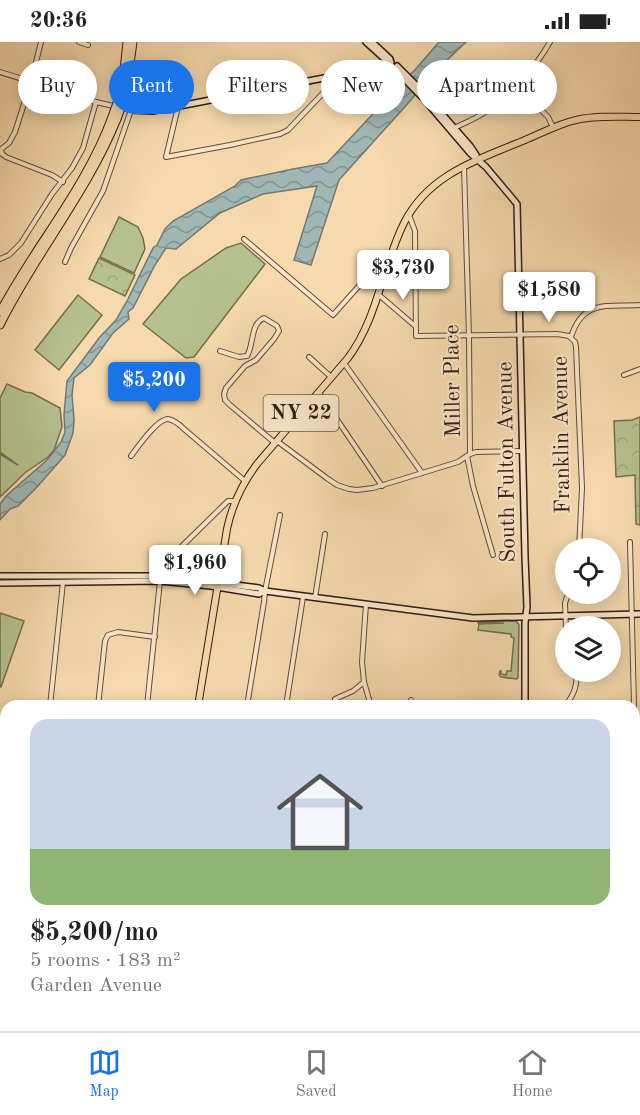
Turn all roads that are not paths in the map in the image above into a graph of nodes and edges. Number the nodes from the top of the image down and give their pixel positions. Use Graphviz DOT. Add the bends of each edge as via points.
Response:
graph roads {
  1 [pos="41,42"];
  2 [pos="79,42"];
  3 [pos="127,42"];
  4 [pos="133,42"];
  5 [pos="366,42"];
  6 [pos="372,42"];
  7 [pos="550,42"];
  8 [pos="88,45"];
  9 [pos="36,60"];
  10 [pos="125,60"];
  11 [pos="131,60"];
  12 [pos="388,60"];
  13 [pos="389,60"];
  14 [pos="537,60"];
  15 [pos="0,72"];
  16 [pos="405,76"];
  17 [pos="18,78"];
  18 [pos="321,78"];
  19 [pos="321,96"];
  20 [pos="194,103"];
  21 [pos="21,114"];
  22 [pos="93,114"];
  23 [pos="116,114"];
  24 [pos="130,114"];
  25 [pos="176,114"];
  26 [pos="482,114"];
  27 [pos="545,114"];
  28 [pos="640,117"];
  29 [pos="115,118"];
  30 [pos="554,128"];
  31 [pos="452,129"];
  32 [pos="0,149"];
  33 [pos="478,159"];
  34 [pos="464,165"];
  35 [pos="63,182"];
  36 [pos="409,214"];
  37 [pos="244,239"];
  38 [pos="0,259"];
  39 [pos="65,262"];
  40 [pos="389,263"];
  41 [pos="367,277"];
  42 [pos="381,286"];
  43 [pos="378,294"];
  44 [pos="640,305"];
  45 [pos="0,312"];
  46 [pos="0,325"];
  47 [pos="415,325"];
  48 [pos="520,335"];
  49 [pos="470,336"];
  50 [pos="571,337"];
  51 [pos="220,351"];
  52 [pos="309,357"];
  53 [pos="344,363"];
  54 [pos="640,369"];
  55 [pos="624,375"];
  56 [pos="331,378"];
  57 [pos="318,393"];
  58 [pos="276,442"];
  59 [pos="522,451"];
  60 [pos="468,455"];
  61 [pos="131,456"];
  62 [pos="422,473"];
  63 [pos="245,481"];
  64 [pos="382,486"];
  65 [pos="235,501"];
  66 [pos="280,515"];
  67 [pos="325,534"];
  68 [pos="580,538"];
  69 [pos="630,542"];
  70 [pos="493,555"];
  71 [pos="0,576"];
  72 [pos="161,578"];
  73 [pos="64,579"];
  74 [pos="0,583"];
  75 [pos="218,585"];
  76 [pos="265,591"];
  77 [pos="303,597"];
  78 [pos="315,598"];
  79 [pos="366,604"];
  80 [pos="567,604"];
  81 [pos="631,614"];
  82 [pos="640,614"];
  83 [pos="526,615"];
  84 [pos="565,615"];
  85 [pos="155,636"];
  86 [pos="364,682"];
  87 [pos="577,682"];
  88 [pos="51,700"];
  89 [pos="99,700"];
  90 [pos="148,700"];
  91 [pos="199,700"];
  92 [pos="248,700"];
  93 [pos="287,700"];
  94 [pos="335,700"];
  95 [pos="369,700"];
  96 [pos="525,700"];
  97 [pos="570,700"];
  98 [pos="634,700"];
  1 -- 9 [label="street"];
  2 -- 8 [label="street"];
  3 -- 10 [label="highway"];
  4 -- 11 [label="highway"];
  5 -- 12 [label="street"];
  6 -- 13 [label="street"];
  7 -- 14 [label="street"];
  15 -- 17 [label="street"];
  16 -- 31 [label="street, South Fulton Avenue"];
  18 -- 20 [label="street"];
  19 -- 25 [label="street" via="280,134 166,157"];
  21 -- 32 [label="street" via="15,132"];
  22 -- 35 [label="street" via="83,148"];
  23 -- 29 [label="highway, bridge"];
  24 -- 39 [label="street" via="103,191"];
  26 -- 31 [label="street"];
  27 -- 30 [label="street"];
  28 -- 30 [label="main road, NY 22" via="577,119"];
  29 -- 45 [label="highway" via="73,195"];
  29 -- 46 [label="highway" via="82,190"];
  30 -- 33 [label="main road, NY 22"];
  31 -- 33 [label="street, South Fulton Avenue"];
  32 -- 35 [label="street" via="6,157"];
  33 -- 34 [label="main road, NY 22"];
  33 -- 48 [label="street, South Fulton Avenue" via="517,204"];
  34 -- 36 [label="main road, NY 22" via="430,189"];
  34 -- 49 [label="street, Miller Place"];
  35 -- 38 [label="street" via="21,243"];
  36 -- 40 [label="main road, NY 22"];
  36 -- 47 [label="street" via="415,231"];
  37 -- 41 [label="street" via="333,315"];
  40 -- 41 [label="street" via="380,265"];
  40 -- 42 [label="main road, NY 22"];
  41 -- 42 [label="street" via="377,277"];
  42 -- 43 [label="main road, NY 22"];
  43 -- 47 [label="street"];
  43 -- 53 [label="main road, NY 22" via="361,340"];
  44 -- 50 [label="street" via="589,310"];
  47 -- 49 [label="street, Franklin Avenue" via="416,336"];
  48 -- 49 [label="street, Franklin Avenue"];
  48 -- 50 [label="street, Franklin Avenue"];
  48 -- 59 [label="street, South Fulton Avenue"];
  49 -- 60 [label="street, Miller Place"];
  50 -- 68 [label="street, Franklin Avenue" via="576,347 582,488"];
  51 -- 58 [label="street" via="247,356 259,320 264,318 277,326 279,331 274,339 256,360 245,366 224,394 230,405"];
  52 -- 56 [label="street"];
  53 -- 56 [label="main road, NY 22"];
  53 -- 62 [label="street"];
  54 -- 55 [label="street"];
  56 -- 57 [label="main road, NY 22"];
  57 -- 58 [label="main road, NY 22"];
  57 -- 64 [label="street"];
  58 -- 63 [label="main road, NY 22"];
  58 -- 64 [label="street" via="342,487 363,490"];
  59 -- 60 [label="street"];
  59 -- 83 [label="street, South Fulton Avenue"];
  60 -- 62 [label="street"];
  60 -- 70 [label="street, Miller Place"];
  61 -- 63 [label="street" via="160,422 169,420"];
  62 -- 64 [label="street"];
  63 -- 65 [label="main road, NY 22"];
  65 -- 72 [label="street" via="228,501 176,552"];
  65 -- 75 [label="main road, NY 22"];
  66 -- 76 [label="street"];
  67 -- 78 [label="street"];
  69 -- 81 [label="street"];
  71 -- 73 [label="street"];
  72 -- 73 [label="street"];
  72 -- 75 [label="street"];
  72 -- 85 [label="street"];
  73 -- 74 [label="street"];
  73 -- 88 [label="street"];
  75 -- 76 [label="street" via="259,594"];
  75 -- 91 [label="main road, NY 22"];
  76 -- 77 [label="street"];
  76 -- 92 [label="street"];
  77 -- 78 [label="street"];
  77 -- 93 [label="street"];
  78 -- 79 [label="street"];
  79 -- 83 [label="street" via="473,618"];
  79 -- 86 [label="street"];
  80 -- 84 [label="street"];
  81 -- 82 [label="street"];
  81 -- 84 [label="street"];
  81 -- 98 [label="street"];
  83 -- 84 [label="street"];
  83 -- 96 [label="street, South Fulton Avenue"];
  85 -- 89 [label="street" via="118,632 108,635"];
  85 -- 90 [label="street"];
  86 -- 94 [label="street"];
  86 -- 95 [label="street"];
  87 -- 97 [label="street"];
}
